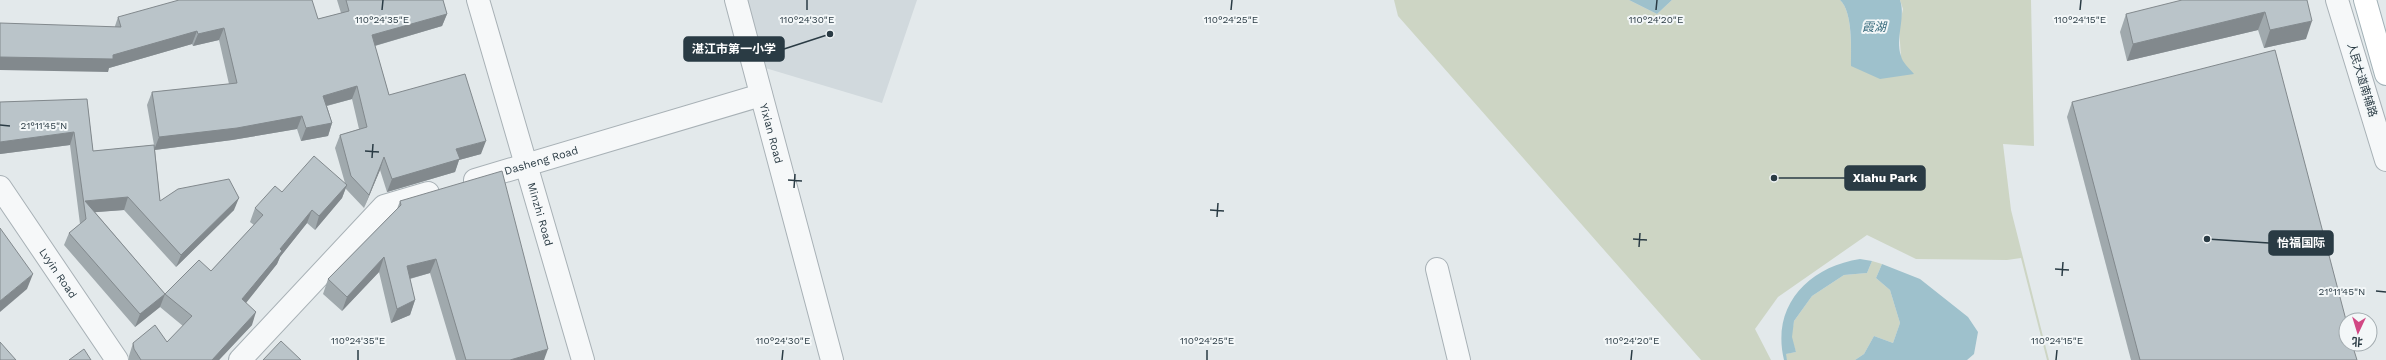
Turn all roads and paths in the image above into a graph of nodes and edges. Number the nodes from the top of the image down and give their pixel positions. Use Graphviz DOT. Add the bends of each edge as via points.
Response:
graph roads {
  1 [pos="478,0"];
  2 [pos="736,0"];
  3 [pos="2337,0"];
  4 [pos="2365,0"];
  5 [pos="2386,74"];
  6 [pos="761,95"];
  7 [pos="2386,160"];
  8 [pos="527,166"];
  9 [pos="0,187"];
  10 [pos="1437,269"];
  11 [pos="117,360"];
  12 [pos="240,360"];
  13 [pos="583,360"];
  14 [pos="832,360"];
  15 [pos="1459,360"];
  1 -- 8 [label="street, Minzhi Road"];
  2 -- 6 [label="street, Yixian Road"];
  3 -- 7 [label="street, 人民大道南辅路"];
  4 -- 5 [label="main road"];
  6 -- 8 [label="street, Dasheng Road"];
  6 -- 14 [label="street, Yixian Road"];
  8 -- 12 [label="street, Dasheng Road" via="384,206"];
  8 -- 13 [label="street, Minzhi Road"];
  9 -- 11 [label="street, Lvyin Road"];
  10 -- 15 [label="street"];
}
